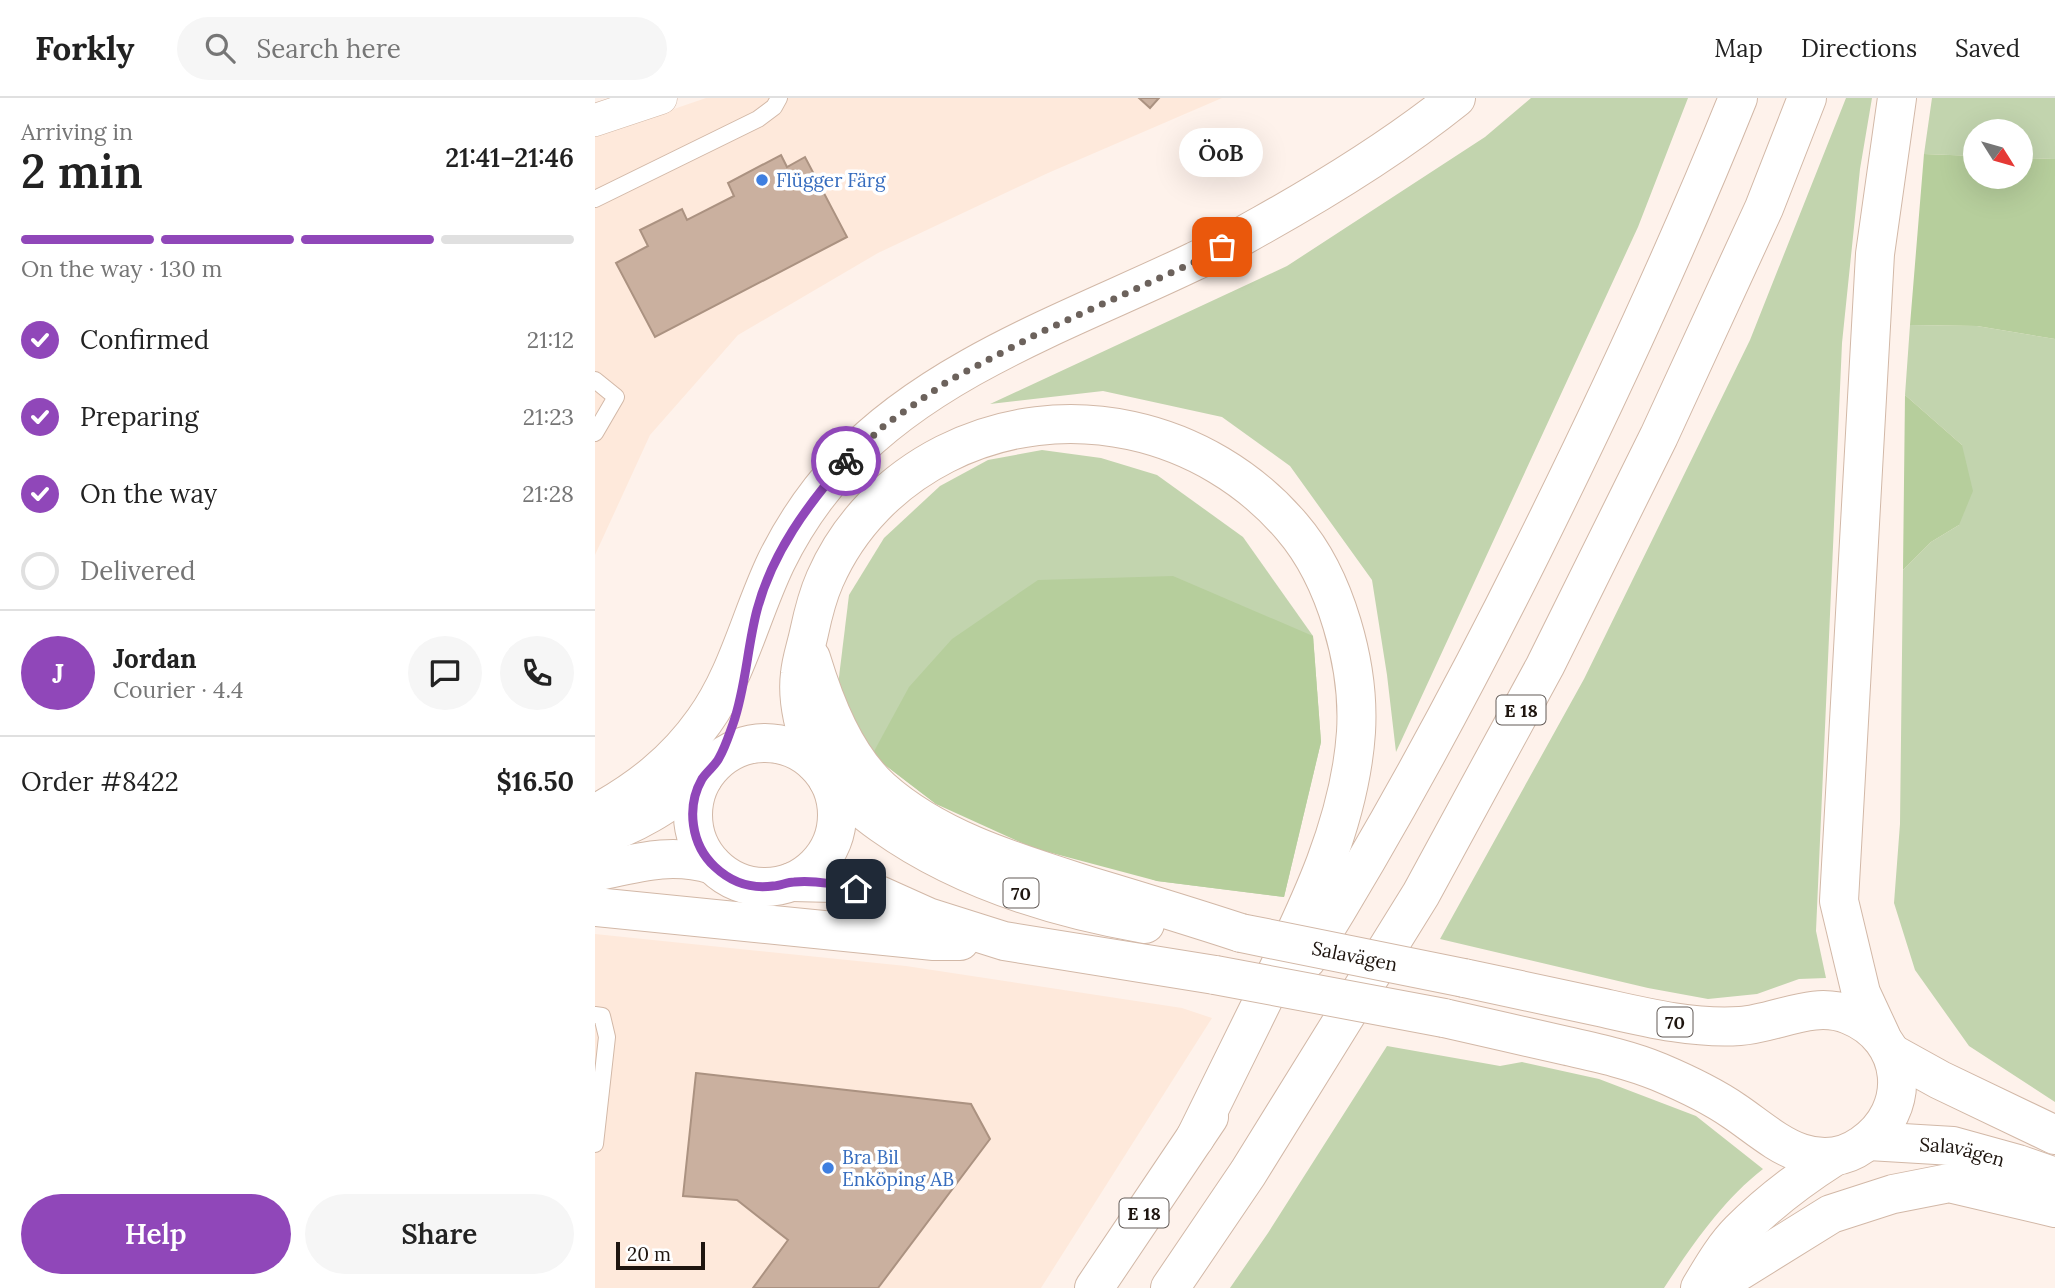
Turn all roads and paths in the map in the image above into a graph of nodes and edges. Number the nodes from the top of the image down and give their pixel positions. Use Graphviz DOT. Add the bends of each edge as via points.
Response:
graph roads {
  1 [pos="661,98"];
  2 [pos="779,98"];
  3 [pos="1455,98"];
  4 [pos="1738,98"];
  5 [pos="1807,98"];
  6 [pos="1897,98"];
  7 [pos="595,120"];
  8 [pos="595,199"];
  9 [pos="595,380"];
  10 [pos="595,433"];
  11 [pos="757,610"];
  12 [pos="807,643"];
  13 [pos="711,769"];
  14 [pos="822,772"];
  15 [pos="595,814"];
  16 [pos="595,837"];
  17 [pos="713,865"];
  18 [pos="595,872"];
  19 [pos="792,881"];
  20 [pos="595,907"];
  21 [pos="1241,933"];
  22 [pos="1004,941"];
  23 [pos="595,1015"];
  24 [pos="1887,1045"];
  25 [pos="2055,1135"];
  26 [pos="1195,1138"];
  27 [pos="1869,1141"];
  28 [pos="595,1144"];
  29 [pos="1834,1157"];
  30 [pos="2055,1177"];
  31 [pos="2055,1208"];
  32 [pos="1094,1288"];
  33 [pos="1170,1288"];
  34 [pos="1700,1288"];
  35 [pos="1712,1288"];
  1 -- 7 [label="street"];
  2 -- 8 [label="lane" via="758,120"];
  3 -- 11 [label="main road" via="1412,133 1316,195 1199,260 948,381 886,424 846,461 801,518 775,564"];
  4 -- 26 [label="main road, E 18" via="1604,408 1488,638 1365,866"];
  5 -- 33 [label="main road, E 18" via="1763,208 1659,436 1545,666 1421,894"];
  6 -- 24 [label="main road" via="1875,254 1839,901 1861,993"];
  9 -- 10 [label="lane" via="616,397"];
  11 -- 13 [label="main road" via="744,690"];
  11 -- 15 [label="main road" via="706,718 682,750 656,775"];
  12 -- 14 [label="main road" via="799,677 801,705 804,727"];
  12 -- 21 [label="main road" via="820,690 864,769 881,789 919,818 1042,870"];
  12 -- 26 [label="main road" via="816,599 835,557 860,521 887,492 924,465 997,433 1078,423 1163,438 1237,476 1294,529 1335,601 1347,642 1356,731 1350,775 1308,908"];
  13 -- 14 [label="main road" via="737,748 757,743 779,744 799,752"];
  13 -- 16 [label="main road" via="667,804 631,825"];
  13 -- 17 [label="main road" via="695,795 692,814 695,833"];
  14 -- 19 [label="main road" via="835,799 833,839 810,872"];
  14 -- 21 [label="main road, Salavägen / 70" via="883,825 967,872 1019,892 1088,914"];
  17 -- 18 [label="main road" via="681,858"];
  17 -- 19 [label="main road" via="742,884 776,886"];
  19 -- 22 [label="main road" via="834,883 868,892"];
  20 -- 22 [label="main road" via="934,940"];
  21 -- 24 [label="main road, Salavägen / 70, bridge" via="1706,1026 1742,1026 1823,1008 1849,1015"];
  22 -- 29 [label="main road, bridge" via="1444,1018 1609,1056 1657,1071 1713,1097 1798,1152"];
  23 -- 28 [label="lane" via="602,1016 607,1037"];
  24 -- 25 [label="main road, Salavägen / 70" via="1940,1080"];
  24 -- 27 [label="main road, Salavägen" via="1897,1089 1894,1103"];
  26 -- 32 [label="main road, E 18"];
  27 -- 29 [label="main road, Salavägen"];
  27 -- 30 [label="main road, Salavägen" via="1952,1146"];
  29 -- 34 [label="main road, Salavägen" via="1740,1231"];
  31 -- 35 [label="main road" via="1949,1183 1893,1194 1831,1214"];
}
